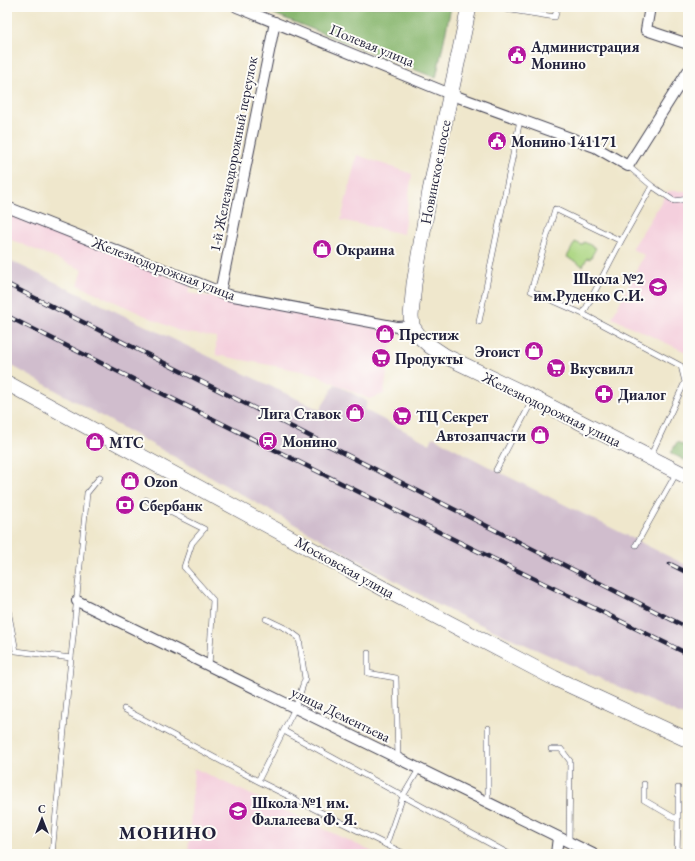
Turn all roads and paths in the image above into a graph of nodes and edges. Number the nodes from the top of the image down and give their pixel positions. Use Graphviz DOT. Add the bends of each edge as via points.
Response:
graph roads {
  1 [pos="237,7"];
  2 [pos="469,7"];
  3 [pos="492,7"];
  4 [pos="556,7"];
  5 [pos="650,7"];
  6 [pos="275,22"];
  7 [pos="688,44"];
  8 [pos="688,71"];
  9 [pos="450,94"];
  10 [pos="520,120"];
  11 [pos="628,166"];
  12 [pos="652,186"];
  13 [pos="688,199"];
  14 [pos="7,207"];
  15 [pos="621,241"];
  16 [pos="220,292"];
  17 [pos="583,314"];
  18 [pos="479,322"];
  19 [pos="415,331"];
  20 [pos="7,383"];
  21 [pos="533,399"];
  22 [pos="650,457"];
  23 [pos="496,470"];
  24 [pos="683,474"];
  25 [pos="100,477"];
  26 [pos="146,500"];
  27 [pos="636,545"];
  28 [pos="77,602"];
  29 [pos="7,605"];
  30 [pos="266,620"];
  31 [pos="368,653"];
  32 [pos="71,658"];
  33 [pos="209,666"];
  34 [pos="295,708"];
  35 [pos="124,709"];
  36 [pos="488,728"];
  37 [pos="284,731"];
  38 [pos="688,740"];
  39 [pos="551,749"];
  40 [pos="398,759"];
  41 [pos="419,769"];
  42 [pos="258,781"];
  43 [pos="644,784"];
  44 [pos="678,788"];
  45 [pos="403,796"];
  46 [pos="488,803"];
  47 [pos="678,820"];
  48 [pos="558,837"];
  49 [pos="569,843"];
  50 [pos="386,844"];
  51 [pos="52,854"];
  52 [pos="405,854"];
  53 [pos="509,854"];
  54 [pos="556,854"];
  55 [pos="593,854"];
  56 [pos="677,854"];
  1 -- 6 [label="street, Полевая улица"];
  2 -- 9 [label="street, Новинское шоссе"];
  3 -- 4 [label="lane" via="555,17"];
  5 -- 7 [label="street" via="646,30"];
  6 -- 9 [label="street, Полевая улица"];
  6 -- 16 [label="street, 1-й Железнодорожный переулок"];
  8 -- 11 [label="street"];
  9 -- 10 [label="street, Полевая улица"];
  9 -- 19 [label="street, Новинское шоссе" via="414,284 412,306"];
  10 -- 11 [label="street, Полевая улица" via="595,148"];
  10 -- 18 [label="lane"];
  11 -- 12 [label="lane"];
  12 -- 13 [label="lane" via="674,200"];
  12 -- 15 [label="lane"];
  14 -- 16 [label="street, Железнодорожная улица"];
  15 -- 17 [label="lane"];
  15 -- 17 [label="lane" via="555,209 531,291"];
  16 -- 19 [label="street, Железнодорожная улица" via="257,302"];
  17 -- 22 [label="lane" via="681,366 685,382"];
  19 -- 21 [label="street, Железнодорожная улица" via="445,356"];
  20 -- 38 [label="street, Московская улица" via="554,678"];
  21 -- 22 [label="street, Железнодорожная улица"];
  21 -- 23 [label="lane"];
  22 -- 24 [label="street, Железнодорожная улица"];
  24 -- 27 [label="lane"];
  25 -- 28 [label="lane" via="87,493"];
  26 -- 33 [label="lane" via="204,529 192,543 184,567 213,600"];
  28 -- 32 [label="lane"];
  28 -- 33 [label="street, улица Дементьева"];
  29 -- 32 [label="lane" via="16,651"];
  30 -- 34 [label="lane" via="287,629 299,638 305,679"];
  31 -- 40 [label="lane" via="368,673 396,678"];
  32 -- 51 [label="lane"];
  33 -- 34 [label="street, улица Дементьева"];
  34 -- 37 [label="lane"];
  34 -- 40 [label="street, улица Дементьева"];
  35 -- 42 [label="lane"];
  36 -- 46 [label="lane"];
  37 -- 42 [label="lane"];
  37 -- 45 [label="lane"];
  39 -- 49 [label="lane" via="561,749 570,761"];
  40 -- 41 [label="street, улица Дементьева"];
  41 -- 45 [label="lane"];
  41 -- 46 [label="street, улица Дементьева"];
  42 -- 50 [label="lane"];
  43 -- 47 [label="lane" via="644,800"];
  44 -- 47 [label="lane"];
  45 -- 50 [label="lane"];
  45 -- 53 [label="lane"];
  46 -- 48 [label="street, улица Дементьева"];
  47 -- 56 [label="lane"];
  48 -- 49 [label="street, улица Дементьева"];
  48 -- 54 [label="street"];
  49 -- 55 [label="street, улица Дементьева"];
  50 -- 52 [label="lane"];
}
